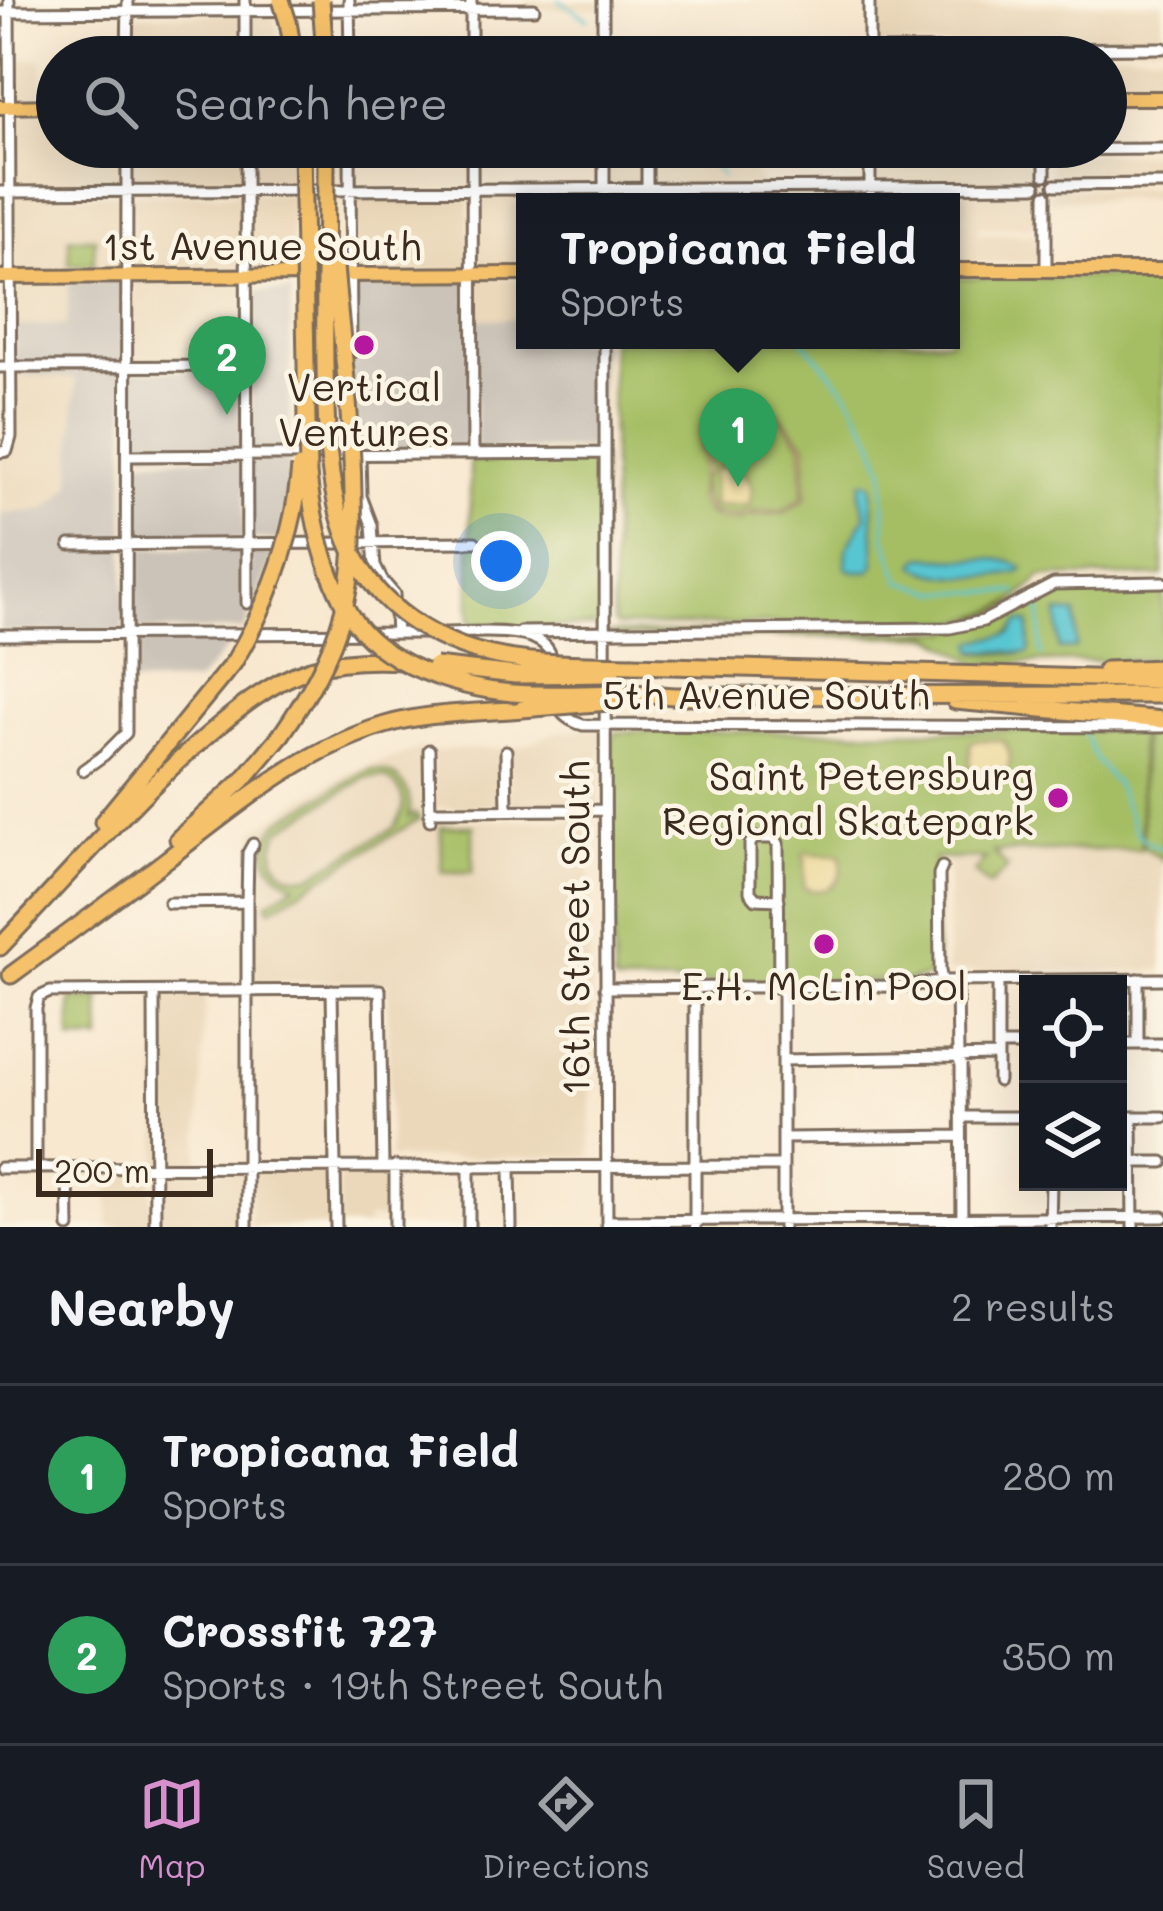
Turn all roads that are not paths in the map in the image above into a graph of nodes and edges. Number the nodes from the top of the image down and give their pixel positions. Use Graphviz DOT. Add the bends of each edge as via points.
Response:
graph roads {
  1 [pos="283,0"];
  2 [pos="324,0"];
  3 [pos="603,0"];
  4 [pos="869,0"];
  5 [pos="245,5"];
  6 [pos="350,5"];
  7 [pos="471,5"];
  8 [pos="128,6"];
  9 [pos="6,8"];
  10 [pos="534,9"];
  11 [pos="245,36"];
  12 [pos="290,36"];
  13 [pos="325,36"];
  14 [pos="350,36"];
  15 [pos="471,36"];
  16 [pos="603,36"];
  17 [pos="869,36"];
  18 [pos="1163,48"];
  19 [pos="1127,50"];
  20 [pos="1127,98"];
  21 [pos="1163,98"];
  22 [pos="5,106"];
  23 [pos="36,106"];
  24 [pos="1127,149"];
  25 [pos="1163,149"];
  26 [pos="127,168"];
  27 [pos="246,168"];
  28 [pos="302,168"];
  29 [pos="326,168"];
  30 [pos="327,168"];
  31 [pos="350,168"];
  32 [pos="472,168"];
  33 [pos="604,168"];
  34 [pos="646,168"];
  35 [pos="870,168"];
  36 [pos="1046,168"];
  37 [pos="1046,175"];
  38 [pos="1163,184"];
  39 [pos="1055,185"];
  40 [pos="1036,186"];
  41 [pos="870,187"];
  42 [pos="604,189"];
  43 [pos="647,189"];
  44 [pos="351,190"];
  45 [pos="472,190"];
  46 [pos="246,191"];
  47 [pos="4,192"];
  48 [pos="128,192"];
  49 [pos="604,193"];
  50 [pos="870,193"];
  51 [pos="1046,195"];
  52 [pos="1046,268"];
  53 [pos="960,270"];
  54 [pos="1163,270"];
  55 [pos="472,274"];
  56 [pos="516,274"];
  57 [pos="351,275"];
  58 [pos="129,276"];
  59 [pos="246,276"];
  60 [pos="4,277"];
  61 [pos="304,314"];
  62 [pos="605,349"];
  63 [pos="351,353"];
  64 [pos="129,366"];
  65 [pos="247,366"];
  66 [pos="5,367"];
  67 [pos="3,452"];
  68 [pos="605,453"];
  69 [pos="360,454"];
  70 [pos="473,454"];
  71 [pos="247,455"];
  72 [pos="128,456"];
  73 [pos="475,542"];
  74 [pos="374,543"];
  75 [pos="127,544"];
  76 [pos="247,544"];
  77 [pos="70,545"];
  78 [pos="1163,583"];
  79 [pos="247,603"];
  80 [pos="606,630"];
  81 [pos="397,633"];
  82 [pos="128,634"];
  83 [pos="503,634"];
  84 [pos="0,635"];
  85 [pos="1163,668"];
  86 [pos="633,669"];
  87 [pos="1026,676"];
  88 [pos="1163,680"];
  89 [pos="1163,694"];
  90 [pos="923,696"];
  91 [pos="633,697"];
  92 [pos="1163,723"];
  93 [pos="604,727"];
  94 [pos="429,750"];
  95 [pos="506,751"];
  96 [pos="83,770"];
  97 [pos="506,810"];
  98 [pos="603,810"];
  99 [pos="253,844"];
  100 [pos="942,867"];
  101 [pos="778,900"];
  102 [pos="247,902"];
  103 [pos="170,903"];
  104 [pos="0,946"];
  105 [pos="1138,979"];
  106 [pos="1163,979"];
  107 [pos="6,981"];
  108 [pos="943,981"];
  109 [pos="957,981"];
  110 [pos="998,981"];
  111 [pos="695,987"];
  112 [pos="781,987"];
  113 [pos="605,988"];
  114 [pos="332,990"];
  115 [pos="154,992"];
  116 [pos="247,992"];
  117 [pos="1127,1044"];
  118 [pos="1138,1044"];
  119 [pos="1163,1044"];
  120 [pos="1019,1046"];
  121 [pos="998,1050"];
  122 [pos="958,1058"];
  123 [pos="784,1060"];
  124 [pos="998,1081"];
  125 [pos="962,1117"];
  126 [pos="1019,1117"];
  127 [pos="1127,1117"];
  128 [pos="1132,1117"];
  129 [pos="1163,1117"];
  130 [pos="961,1136"];
  131 [pos="784,1138"];
  132 [pos="1132,1162"];
  133 [pos="1163,1162"];
  134 [pos="382,1166"];
  135 [pos="395,1166"];
  136 [pos="469,1166"];
  137 [pos="510,1166"];
  138 [pos="606,1166"];
  139 [pos="783,1166"];
  140 [pos="247,1167"];
  141 [pos="335,1167"];
  142 [pos="695,1167"];
  143 [pos="0,1168"];
  144 [pos="36,1168"];
  145 [pos="68,1168"];
  146 [pos="154,1168"];
  147 [pos="1051,1191"];
  148 [pos="1163,1217"];
  149 [pos="962,1222"];
  150 [pos="1050,1222"];
  151 [pos="1133,1222"];
  152 [pos="695,1223"];
  153 [pos="783,1223"];
  154 [pos="607,1224"];
  155 [pos="69,1227"];
  156 [pos="155,1227"];
  157 [pos="247,1227"];
  158 [pos="336,1227"];
  159 [pos="395,1227"];
  160 [pos="469,1227"];
  161 [pos="511,1227"];
  1 -- 12 [label="highway, bridge"];
  2 -- 13 [label="highway, bridge"];
  3 -- 16 [label="street"];
  4 -- 17 [label="street"];
  5 -- 6 [label="street"];
  5 -- 8 [label="street"];
  5 -- 11 [label="street"];
  6 -- 7 [label="street"];
  6 -- 14 [label="street"];
  7 -- 10 [label="street"];
  7 -- 15 [label="street"];
  8 -- 9 [label="street"];
  9 -- 22 [label="street"];
  18 -- 19 [label="street"];
  20 -- 21 [label="main road"];
  22 -- 23 [label="main road"];
  22 -- 47 [label="street"];
  24 -- 25 [label="street"];
  26 -- 48 [label="street"];
  27 -- 46 [label="street"];
  28 -- 61 [label="highway, bridge"];
  29 -- 86 [label="highway, bridge" via="334,504 370,580 411,620 464,647"];
  30 -- 107 [label="highway, bridge" via="352,460 352,557 332,646 312,689 243,780"];
  31 -- 44 [label="street"];
  32 -- 45 [label="street"];
  33 -- 42 [label="street"];
  34 -- 43 [label="street"];
  35 -- 41 [label="street"];
  36 -- 37 [label="street"];
  37 -- 39 [label="street"];
  37 -- 40 [label="street"];
  38 -- 39 [label="street"];
  39 -- 51 [label="street"];
  40 -- 41 [label="street"];
  40 -- 51 [label="street"];
  41 -- 43 [label="street"];
  41 -- 50 [label="street"];
  42 -- 43 [label="street"];
  42 -- 45 [label="street"];
  42 -- 49 [label="street"];
  44 -- 45 [label="street"];
  44 -- 46 [label="street"];
  44 -- 57 [label="street"];
  45 -- 55 [label="street"];
  46 -- 48 [label="street"];
  46 -- 59 [label="street"];
  47 -- 48 [label="street"];
  47 -- 60 [label="street"];
  48 -- 58 [label="street"];
  51 -- 52 [label="street"];
  52 -- 53 [label="main road"];
  52 -- 54 [label="main road"];
  55 -- 56 [label="main road, 1st Avenue South"];
  55 -- 57 [label="main road, 1st Avenue South"];
  55 -- 70 [label="street"];
  57 -- 59 [label="main road, 1st Avenue South"];
  57 -- 63 [label="street"];
  58 -- 59 [label="main road, 1st Avenue South"];
  58 -- 60 [label="main road, 1st Avenue South"];
  58 -- 64 [label="street"];
  59 -- 65 [label="street"];
  60 -- 66 [label="street"];
  61 -- 91 [label="highway, bridge" via="311,512 352,618 400,659 457,684"];
  61 -- 104 [label="highway, bridge" via="297,499 272,588 234,662"];
  62 -- 68 [label="street, 16th Street South"];
  64 -- 65 [label="street"];
  64 -- 66 [label="street"];
  64 -- 72 [label="street"];
  65 -- 71 [label="street"];
  66 -- 67 [label="street" via="11,437"];
  68 -- 70 [label="street"];
  68 -- 80 [label="street, 16th Street South"];
  69 -- 70 [label="street"];
  69 -- 71 [label="street"];
  69 -- 74 [label="street"];
  71 -- 72 [label="street"];
  71 -- 76 [label="street"];
  72 -- 75 [label="street"];
  73 -- 74 [label="street"];
  74 -- 76 [label="street"];
  74 -- 81 [label="street" via="378,574 394,594"];
  75 -- 76 [label="street"];
  75 -- 77 [label="street"];
  75 -- 82 [label="street"];
  76 -- 79 [label="street"];
  78 -- 80 [label="street" via="1054,584 999,614 950,628"];
  80 -- 83 [label="street"];
  80 -- 93 [label="street, 16th Street South"];
  81 -- 82 [label="street, 5th Avenue South"];
  81 -- 83 [label="street, 5th Avenue South"];
  82 -- 84 [label="street, 5th Avenue South"];
  82 -- 96 [label="street" via="126,734"];
  83 -- 93 [label="street, 5th Avenue South" via="546,646 561,713"];
  85 -- 87 [label="highway"];
  86 -- 87 [label="highway"];
  86 -- 104 [label="highway, bridge" via="515,675 399,661 310,669 222,723"];
  87 -- 88 [label="highway"];
  89 -- 90 [label="highway"];
  90 -- 91 [label="highway"];
  90 -- 92 [label="highway"];
  91 -- 107 [label="highway, bridge" via="417,718 337,742 252,794"];
  92 -- 93 [label="street, 5th Avenue South"];
  93 -- 98 [label="street, 16th Street South"];
  94 -- 97 [label="street" via="430,816"];
  95 -- 97 [label="street"];
  97 -- 98 [label="street"];
  98 -- 113 [label="street, 16th Street South"];
  99 -- 102 [label="street"];
  100 -- 108 [label="street"];
  101 -- 101 [label="street" via="750,892 754,838 778,843"];
  101 -- 112 [label="street"];
  102 -- 103 [label="street"];
  102 -- 116 [label="street"];
  105 -- 106 [label="street"];
  105 -- 110 [label="street"];
  105 -- 118 [label="street"];
  108 -- 109 [label="street"];
  108 -- 112 [label="street"];
  109 -- 110 [label="street"];
  109 -- 122 [label="street"];
  110 -- 121 [label="street"];
  111 -- 112 [label="street"];
  111 -- 113 [label="street"];
  111 -- 142 [label="street"];
  112 -- 123 [label="street"];
  113 -- 138 [label="street, 16th Street South"];
  114 -- 116 [label="street"];
  114 -- 134 [label="street" via="380,990"];
  114 -- 141 [label="street"];
  115 -- 116 [label="street"];
  115 -- 144 [label="street" via="39,998"];
  115 -- 146 [label="street"];
  116 -- 140 [label="street"];
  117 -- 118 [label="street"];
  118 -- 119 [label="street"];
  120 -- 121 [label="street"];
  121 -- 122 [label="street"];
  121 -- 124 [label="street"];
  122 -- 123 [label="street"];
  122 -- 125 [label="street"];
  123 -- 131 [label="street"];
  125 -- 126 [label="street"];
  125 -- 130 [label="street"];
  127 -- 128 [label="street"];
  128 -- 129 [label="street"];
  128 -- 132 [label="street"];
  130 -- 131 [label="street"];
  130 -- 149 [label="street"];
  131 -- 139 [label="street"];
  132 -- 133 [label="street"];
  132 -- 151 [label="street"];
  134 -- 135 [label="street"];
  134 -- 141 [label="street"];
  135 -- 136 [label="street"];
  135 -- 159 [label="street"];
  136 -- 137 [label="street"];
  136 -- 160 [label="street"];
  137 -- 138 [label="street"];
  137 -- 161 [label="street"];
  138 -- 142 [label="street"];
  138 -- 154 [label="street, 16th Street South"];
  139 -- 142 [label="street"];
  139 -- 153 [label="street"];
  140 -- 141 [label="street"];
  140 -- 146 [label="street"];
  140 -- 157 [label="street"];
  141 -- 158 [label="street"];
  142 -- 152 [label="street"];
  143 -- 144 [label="street"];
  144 -- 145 [label="street"];
  145 -- 146 [label="street"];
  145 -- 155 [label="street"];
  146 -- 156 [label="street"];
  147 -- 150 [label="street"];
  148 -- 151 [label="street"];
  149 -- 150 [label="street"];
  149 -- 153 [label="street"];
  150 -- 151 [label="street"];
  152 -- 153 [label="street"];
  152 -- 154 [label="street"];
}
